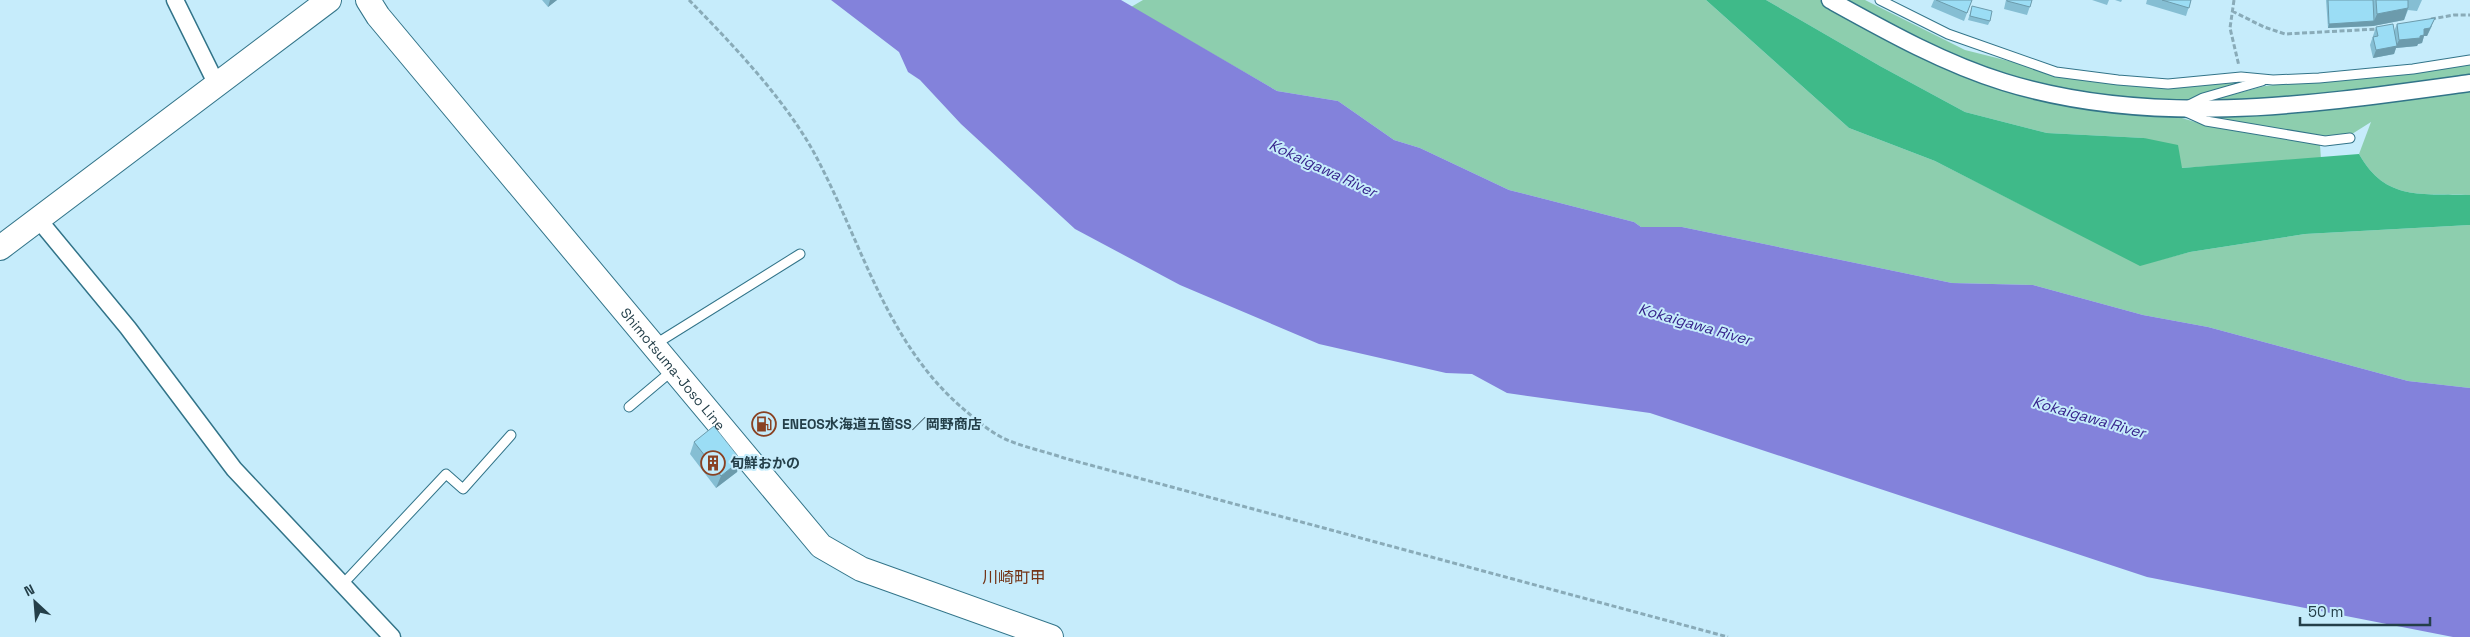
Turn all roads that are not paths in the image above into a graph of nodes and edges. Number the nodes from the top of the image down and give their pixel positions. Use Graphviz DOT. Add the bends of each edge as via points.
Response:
graph roads {
  1 [pos="174,0"];
  2 [pos="329,0"];
  3 [pos="368,0"];
  4 [pos="1830,0"];
  5 [pos="1880,0"];
  6 [pos="2470,60"];
  7 [pos="2267,79"];
  8 [pos="2470,82"];
  9 [pos="217,85"];
  10 [pos="2180,109"];
  11 [pos="2350,138"];
  12 [pos="38,219"];
  13 [pos="0,248"];
  14 [pos="800,254"];
  15 [pos="654,345"];
  16 [pos="674,369"];
  17 [pos="629,407"];
  18 [pos="511,435"];
  19 [pos="342,585"];
  20 [pos="392,637"];
  21 [pos="1051,637"];
  1 -- 9 [label="street"];
  2 -- 9 [label="main road"];
  3 -- 15 [label="main road, Shimotsuma-Joso Line" via="378,16"];
  4 -- 10 [label="street" via="1947,61 2004,82 2111,104"];
  5 -- 7 [label="lane" via="1948,34 2056,72 2168,84 2241,77"];
  6 -- 7 [label="lane" via="2319,78"];
  7 -- 10 [label="lane" via="2204,98"];
  8 -- 10 [label="street" via="2330,100"];
  9 -- 12 [label="main road"];
  10 -- 11 [label="lane" via="2206,122 2326,141"];
  12 -- 13 [label="main road"];
  12 -- 19 [label="street" via="128,328 234,469"];
  14 -- 15 [label="lane"];
  15 -- 16 [label="main road, Shimotsuma-Joso Line"];
  16 -- 17 [label="lane"];
  16 -- 21 [label="main road, Shimotsuma-Joso Line" via="821,546 861,569"];
  18 -- 19 [label="lane" via="463,489 446,474"];
  19 -- 20 [label="street"];
}
